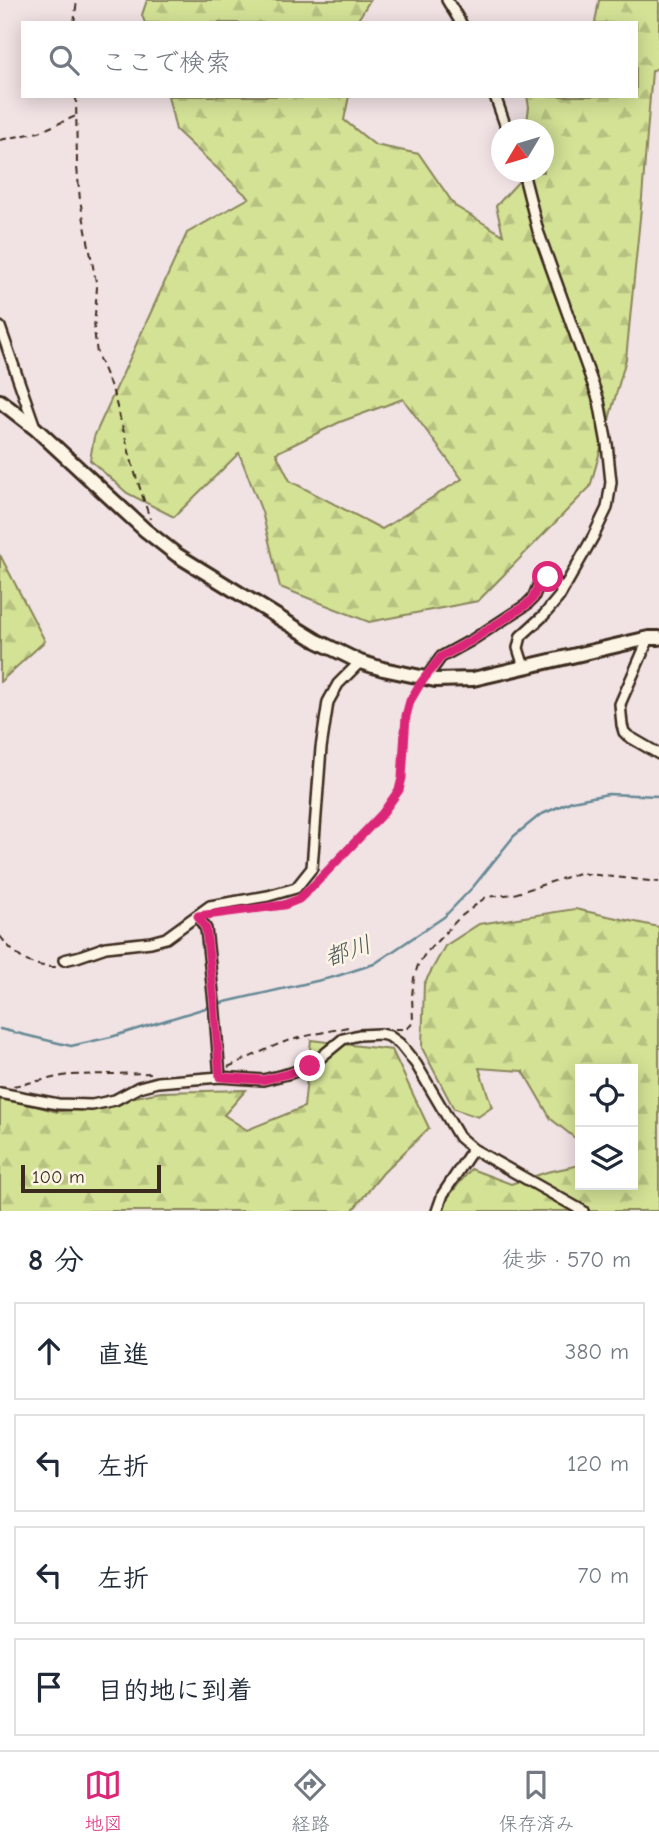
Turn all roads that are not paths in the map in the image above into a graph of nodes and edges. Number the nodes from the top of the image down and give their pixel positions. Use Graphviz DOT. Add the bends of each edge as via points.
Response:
graph roads {
  1 [pos="447,0"];
  2 [pos="460,21"];
  3 [pos="496,98"];
  4 [pos="503,119"];
  5 [pos="527,182"];
  6 [pos="0,327"];
  7 [pos="0,401"];
  8 [pos="36,429"];
  9 [pos="562,592"];
  10 [pos="654,638"];
  11 [pos="360,662"];
  12 [pos="524,667"];
  13 [pos="426,678"];
  14 [pos="659,754"];
  15 [pos="198,916"];
  16 [pos="64,960"];
  17 [pos="220,1077"];
  18 [pos="0,1093"];
  19 [pos="473,1149"];
  20 [pos="436,1211"];
  21 [pos="583,1211"];
  1 -- 2 [label="street"];
  3 -- 4 [label="street"];
  5 -- 9 [label="street" via="538,231 599,401 611,482 607,508"];
  6 -- 8 [label="street"];
  7 -- 8 [label="street"];
  8 -- 11 [label="street" via="177,555 317,641"];
  9 -- 12 [label="street" via="521,636 518,648"];
  9 -- 13 [label="street" via="548,577 541,579 526,605 441,657"];
  10 -- 12 [label="street"];
  10 -- 14 [label="street" via="620,704 624,732"];
  11 -- 13 [label="street"];
  11 -- 15 [label="street" via="328,702 312,868 296,888 210,906"];
  12 -- 13 [label="street" via="473,679"];
  15 -- 16 [label="street" via="166,938 106,947"];
  15 -- 17 [label="street" via="206,929"];
  17 -- 18 [label="street" via="158,1082 92,1105"];
  17 -- 19 [label="street" via="263,1080 310,1066 342,1039 389,1036 416,1065 459,1137"];
  19 -- 20 [label="street"];
  19 -- 21 [label="street"];
}
